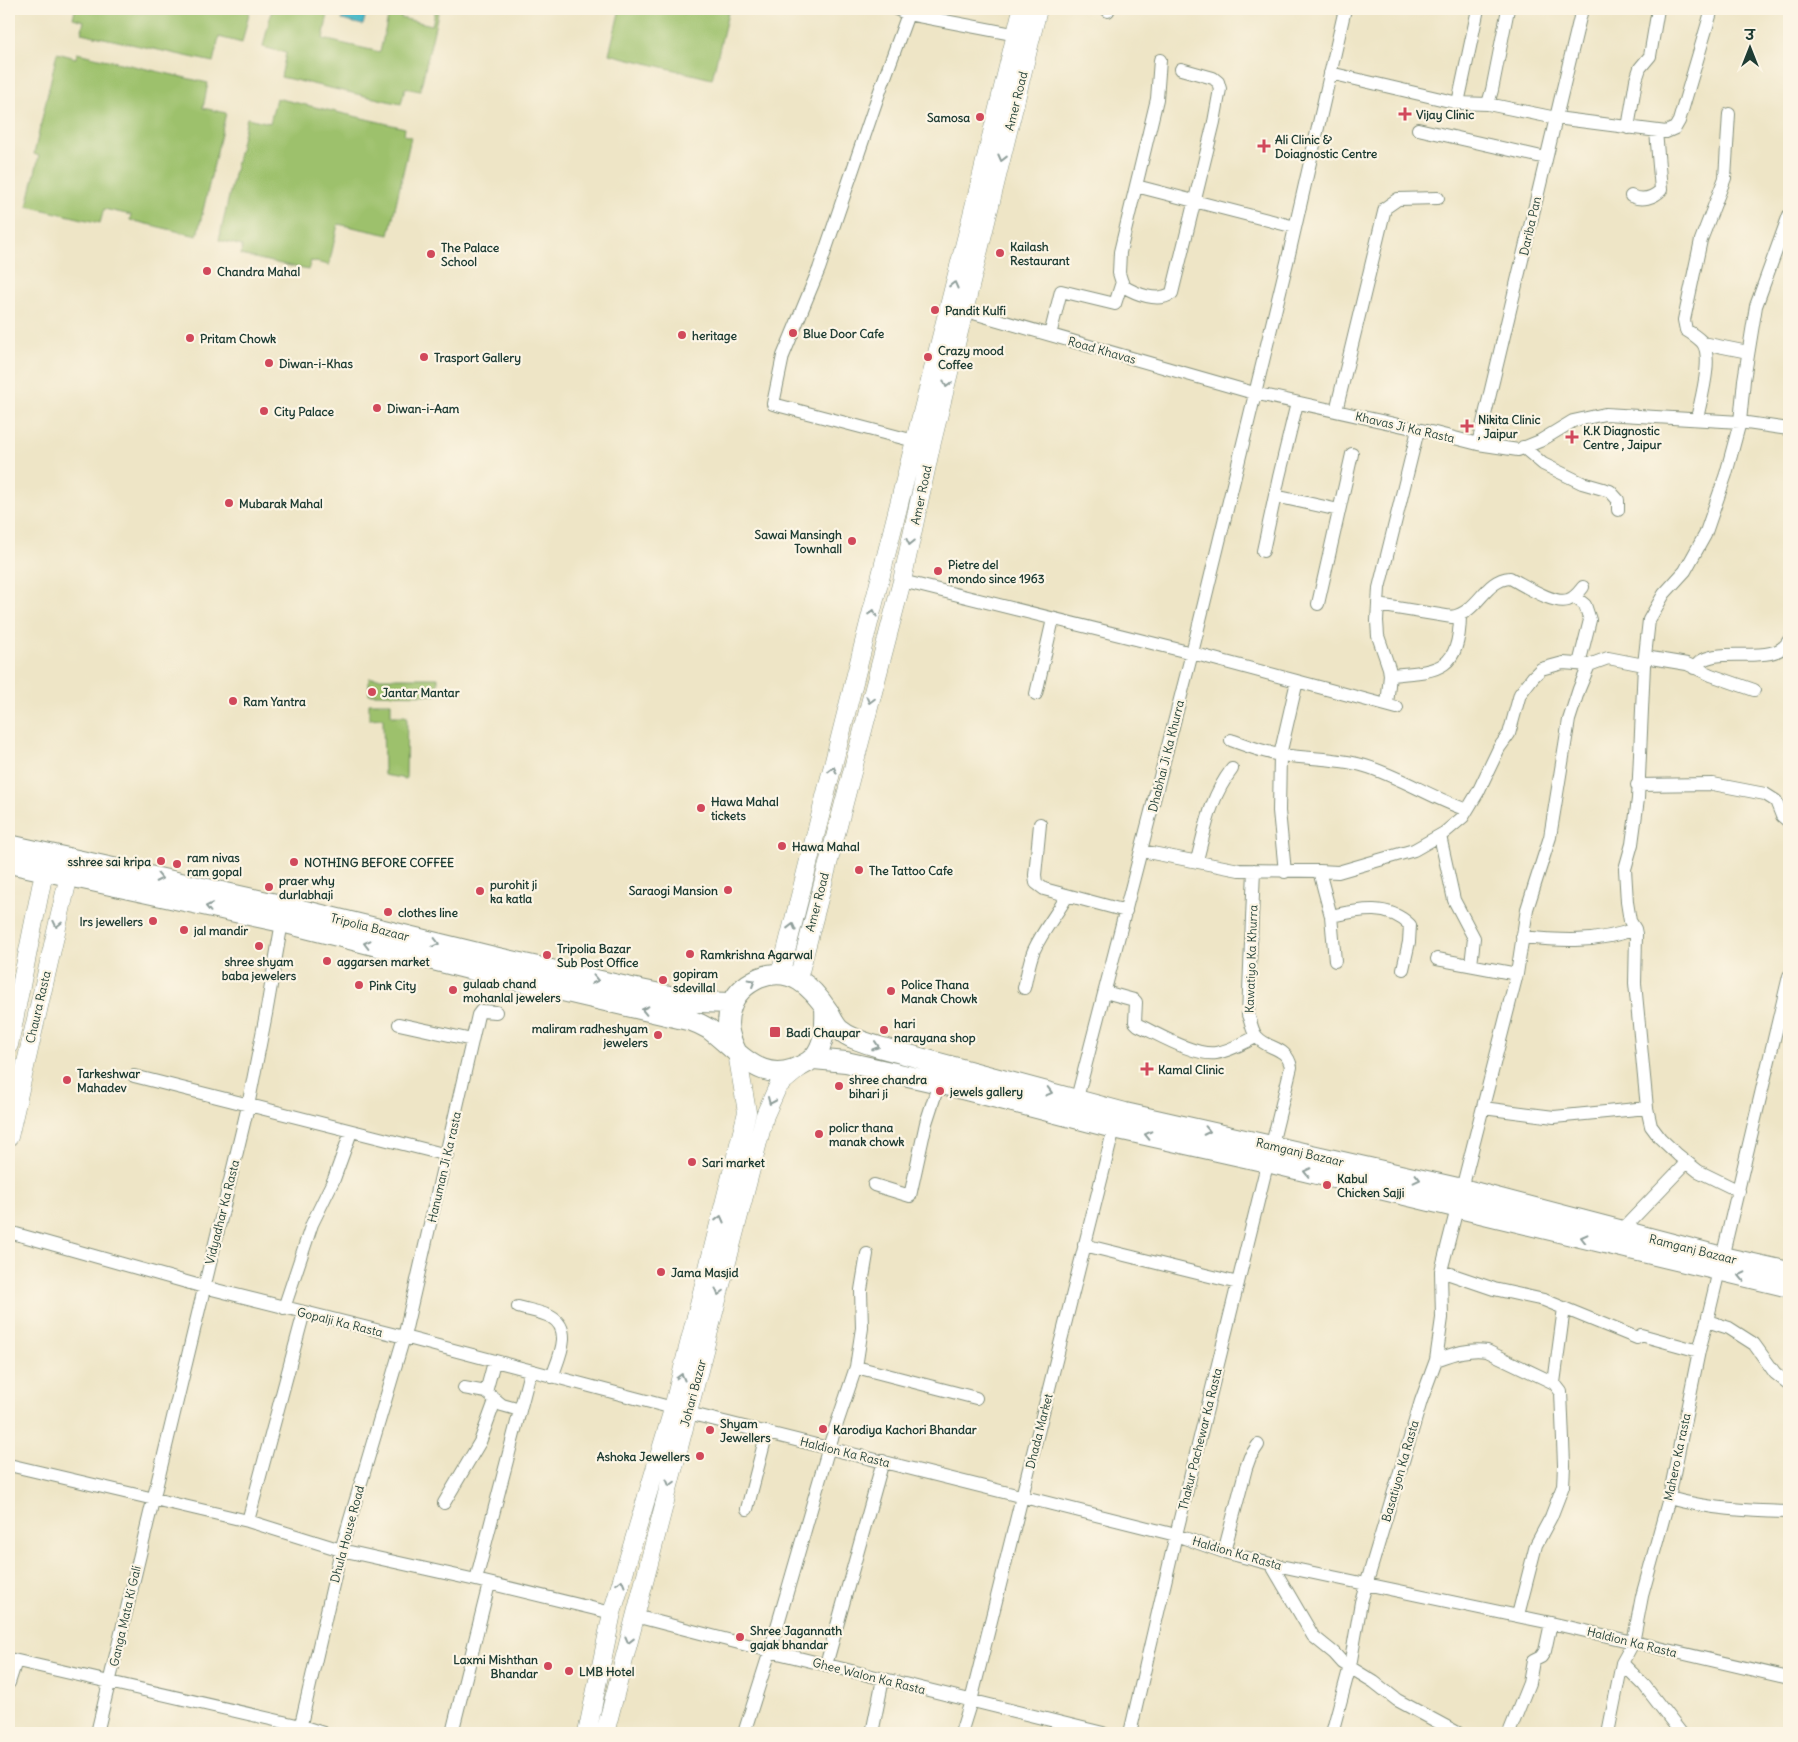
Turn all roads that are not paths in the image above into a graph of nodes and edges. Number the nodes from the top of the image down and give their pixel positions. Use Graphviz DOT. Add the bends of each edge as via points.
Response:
graph roads {
  1 [pos="896,9"];
  2 [pos="1022,9"];
  3 [pos="1038,9"];
  4 [pos="1345,9"];
  5 [pos="1478,9"];
  6 [pos="1508,9"];
  7 [pos="1582,9"];
  8 [pos="1658,9"];
  9 [pos="1712,9"];
  10 [pos="908,14"];
  11 [pos="1023,36"];
  12 [pos="1160,60"];
  13 [pos="1182,69"];
  14 [pos="1330,73"];
  15 [pos="1458,103"];
  16 [pos="1488,104"];
  17 [pos="1729,114"];
  18 [pos="1556,118"];
  19 [pos="1628,128"];
  20 [pos="1418,129"];
  21 [pos="1656,131"];
  22 [pos="1546,158"];
  23 [pos="1136,186"];
  24 [pos="1632,196"];
  25 [pos="1438,198"];
  26 [pos="1195,202"];
  27 [pos="1789,215"];
  28 [pos="1295,227"];
  29 [pos="1122,282"];
  30 [pos="957,308"];
  31 [pos="1050,335"];
  32 [pos="1703,343"];
  33 [pos="1748,352"];
  34 [pos="1254,393"];
  35 [pos="1297,403"];
  36 [pos="1336,411"];
  37 [pos="1697,419"];
  38 [pos="1740,422"];
  39 [pos="1789,429"];
  40 [pos="1418,430"];
  41 [pos="923,443"];
  42 [pos="1478,444"];
  43 [pos="1523,448"];
  44 [pos="1352,454"];
  45 [pos="1275,496"];
  46 [pos="1339,510"];
  47 [pos="1618,510"];
  48 [pos="1263,551"];
  49 [pos="902,582"];
  50 [pos="1318,604"];
  51 [pos="1378,605"];
  52 [pos="1460,616"];
  53 [pos="1054,619"];
  54 [pos="1789,640"];
  55 [pos="1192,653"];
  56 [pos="1645,661"];
  57 [pos="1584,665"];
  58 [pos="1694,668"];
  59 [pos="1390,675"];
  60 [pos="1297,681"];
  61 [pos="1754,690"];
  62 [pos="1036,694"];
  63 [pos="1231,740"];
  64 [pos="1280,755"];
  65 [pos="1232,769"];
  66 [pos="1637,785"];
  67 [pos="1467,810"];
  68 [pos="1789,822"];
  69 [pos="1040,824"];
  70 [pos="1440,836"];
  71 [pos="9,845"];
  72 [pos="1142,851"];
  73 [pos="1197,860"];
  74 [pos="9,862"];
  75 [pos="46,862"];
  76 [pos="70,868"];
  77 [pos="1254,870"];
  78 [pos="1319,871"];
  79 [pos="1285,872"];
  80 [pos="1067,896"];
  81 [pos="1126,911"];
  82 [pos="283,914"];
  83 [pos="1331,916"];
  84 [pos="1635,928"];
  85 [pos="1522,937"];
  86 [pos="1437,959"];
  87 [pos="1336,961"];
  88 [pos="1471,965"];
  89 [pos="1403,969"];
  90 [pos="1517,974"];
  91 [pos="1789,976"];
  92 [pos="789,977"];
  93 [pos="1024,988"];
  94 [pos="1105,992"];
  95 [pos="732,1003"];
  96 [pos="825,1007"];
  97 [pos="496,1012"];
  98 [pos="399,1024"];
  99 [pos="10,1037"];
  100 [pos="1256,1037"];
  101 [pos="472,1040"];
  102 [pos="737,1052"];
  103 [pos="808,1062"];
  104 [pos="134,1076"];
  105 [pos="939,1083"];
  106 [pos="248,1106"];
  107 [pos="1075,1108"];
  108 [pos="1483,1108"];
  109 [pos="1647,1108"];
  110 [pos="1114,1128"];
  111 [pos="351,1132"];
  112 [pos="9,1137"];
  113 [pos="1269,1154"];
  114 [pos="447,1155"];
  115 [pos="1687,1162"];
  116 [pos="874,1186"];
  117 [pos="1739,1191"];
  118 [pos="1459,1198"];
  119 [pos="1621,1231"];
  120 [pos="9,1232"];
  121 [pos="1084,1245"];
  122 [pos="868,1254"];
  123 [pos="1721,1264"];
  124 [pos="1441,1271"];
  125 [pos="1789,1272"];
  126 [pos="1238,1283"];
  127 [pos="204,1287"];
  128 [pos="1789,1287"];
  129 [pos="518,1307"];
  130 [pos="284,1308"];
  131 [pos="1564,1308"];
  132 [pos="304,1312"];
  133 [pos="1707,1321"];
  134 [pos="404,1337"];
  135 [pos="1698,1351"];
  136 [pos="1436,1360"];
  137 [pos="494,1362"];
  138 [pos="856,1367"];
  139 [pos="530,1372"];
  140 [pos="552,1377"];
  141 [pos="1554,1383"];
  142 [pos="1789,1384"];
  143 [pos="464,1388"];
  144 [pos="490,1396"];
  145 [pos="976,1398"];
  146 [pos="520,1410"];
  147 [pos="680,1411"];
  148 [pos="767,1432"];
  149 [pos="1258,1445"];
  150 [pos="829,1447"];
  151 [pos="883,1461"];
  152 [pos="9,1465"];
  153 [pos="1022,1496"];
  154 [pos="1670,1498"];
  155 [pos="153,1500"];
  156 [pos="444,1503"];
  157 [pos="747,1509"];
  158 [pos="1789,1512"];
  159 [pos="248,1521"];
  160 [pos="1176,1535"];
  161 [pos="341,1550"];
  162 [pos="1224,1552"];
  163 [pos="1271,1564"];
  164 [pos="483,1582"];
  165 [pos="1368,1583"];
  166 [pos="612,1613"];
  167 [pos="1518,1615"];
  168 [pos="635,1616"];
  169 [pos="1551,1623"];
  170 [pos="1633,1643"];
  171 [pos="770,1651"];
  172 [pos="12,1660"];
  173 [pos="1622,1663"];
  174 [pos="826,1665"];
  175 [pos="1350,1666"];
  176 [pos="1789,1678"];
  177 [pos="883,1679"];
  178 [pos="109,1682"];
  179 [pos="9,1683"];
  180 [pos="971,1701"];
  181 [pos="300,1730"];
  182 [pos="97,1733"];
  183 [pos="323,1733"];
  184 [pos="452,1733"];
  185 [pos="587,1733"];
  186 [pos="605,1733"];
  187 [pos="744,1733"];
  188 [pos="872,1733"];
  189 [pos="961,1733"];
  190 [pos="1103,1733"];
  191 [pos="1130,1733"];
  192 [pos="1332,1733"];
  193 [pos="1458,1733"];
  194 [pos="1509,1733"];
  195 [pos="1608,1733"];
  196 [pos="1681,1733"];
  1 -- 10 [label="street"];
  2 -- 11 [label="street, Amer Road"];
  3 -- 11 [label="street, Amer Road"];
  4 -- 14 [label="street, Dhabhai Ji Ka Khurra"];
  5 -- 15 [label="street"];
  6 -- 16 [label="street"];
  7 -- 18 [label="street, Dariba Pan"];
  8 -- 19 [label="street" via="1650,56 1640,68 1636,80"];
  9 -- 21 [label="street" via="1679,121 1675,128 1666,132"];
  10 -- 11 [label="street"];
  10 -- 41 [label="street" via="784,356 773,404"];
  11 -- 30 [label="street, Amer Road"];
  12 -- 23 [label="street" via="1157,99"];
  13 -- 26 [label="street" via="1213,78 1220,89"];
  14 -- 15 [label="street"];
  14 -- 28 [label="street, Dhabhai Ji Ka Khurra"];
  15 -- 16 [label="street"];
  16 -- 18 [label="street"];
  17 -- 32 [label="street" via="1725,178 1701,240 1684,320 1686,330"];
  18 -- 19 [label="street"];
  18 -- 22 [label="street, Dariba Pan"];
  19 -- 21 [label="street"];
  20 -- 22 [label="street"];
  21 -- 24 [label="street" via="1661,190 1648,198"];
  22 -- 42 [label="street, Dariba Pan"];
  23 -- 26 [label="street"];
  23 -- 29 [label="street" via="1120,252"];
  25 -- 36 [label="street" via="1398,199 1385,208"];
  26 -- 28 [label="street"];
  26 -- 29 [label="street" via="1172,293 1160,298 1134,292"];
  27 -- 33 [label="street" via="1756,306"];
  28 -- 34 [label="street, Dhabhai Ji Ka Khurra"];
  29 -- 31 [label="street" via="1115,304 1061,291"];
  30 -- 31 [label="street, Road Khavas"];
  30 -- 41 [label="street, Amer Road"];
  31 -- 34 [label="street, Road Khavas"];
  32 -- 33 [label="street"];
  32 -- 37 [label="street" via="1707,364"];
  33 -- 38 [label="street"];
  34 -- 35 [label="street, Khavas Ji Ka Rasta"];
  34 -- 55 [label="street, Dhabhai Ji Ka Khurra"];
  35 -- 36 [label="street, Khavas Ji Ka Rasta"];
  35 -- 45 [label="street"];
  36 -- 40 [label="street, Khavas Ji Ka Rasta"];
  37 -- 38 [label="street, Khavas Ji Ka Rasta"];
  37 -- 43 [label="street, Khavas Ji Ka Rasta" via="1605,414 1574,421"];
  38 -- 39 [label="street, Khavas Ji Ka Rasta"];
  38 -- 56 [label="street" via="1705,536 1685,571 1664,594 1650,620"];
  40 -- 42 [label="street, Khavas Ji Ka Rasta"];
  40 -- 51 [label="street" via="1379,588"];
  41 -- 49 [label="street, Amer Road, one-way"];
  92 -- 41 [label="street, Amer Road, one-way" via="870,623"];
  42 -- 43 [label="street, Khavas Ji Ka Rasta"];
  43 -- 47 [label="street" via="1560,473 1610,491 1618,500"];
  44 -- 46 [label="street"];
  45 -- 46 [label="street"];
  45 -- 48 [label="street"];
  46 -- 50 [label="street"];
  49 -- 53 [label="street"];
  49 -- 92 [label="street, Amer Road, one-way"];
  51 -- 52 [label="street" via="1444,617"];
  51 -- 59 [label="street" via="1378,636"];
  52 -- 57 [label="street, Basatiyon Ka Rasta" via="1503,579 1510,578 1557,601 1568,600 1579,592 1590,620"];
  52 -- 59 [label="street" via="1458,643 1446,664 1436,670"];
  53 -- 55 [label="street"];
  53 -- 62 [label="street"];
  54 -- 58 [label="street" via="1777,653 1720,656 1704,659"];
  55 -- 60 [label="street"];
  55 -- 72 [label="street, Dhabhai Ji Ka Khurra"];
  56 -- 57 [label="street" via="1608,658"];
  56 -- 58 [label="street" via="1687,664"];
  56 -- 66 [label="street"];
  57 -- 67 [label="street" via="1563,663 1541,669 1533,677 1520,694 1509,734"];
  57 -- 85 [label="street, Basatiyon Ka Rasta" via="1569,720 1550,838 1527,909"];
  58 -- 61 [label="street"];
  59 -- 60 [label="street" via="1392,707"];
  60 -- 64 [label="street"];
  63 -- 64 [label="street"];
  64 -- 67 [label="street" via="1366,766"];
  64 -- 79 [label="street" via="1279,811"];
  65 -- 73 [label="street" via="1217,790"];
  66 -- 68 [label="street" via="1713,784 1765,794 1776,801 1782,816"];
  66 -- 84 [label="street" via="1632,844 1625,869 1626,902"];
  67 -- 70 [label="street"];
  69 -- 80 [label="street" via="1036,883"];
  70 -- 78 [label="street" via="1414,850 1338,872"];
  70 -- 88 [label="street" via="1454,900 1474,938"];
  71 -- 75 [label="main road, Tripolia Bazaar"];
  72 -- 73 [label="street"];
  72 -- 81 [label="street, Dhabhai Ji Ka Khurra"];
  73 -- 77 [label="street" via="1223,868"];
  74 -- 75 [label="main road, Tripolia Bazaar"];
  75 -- 76 [label="main road, Tripolia Bazaar"];
  75 -- 99 [label="street, Chaura Rasta"];
  76 -- 82 [label="main road, Tripolia Bazaar"];
  76 -- 112 [label="street, Chaura Rasta, one-way"];
  77 -- 79 [label="street"];
  77 -- 100 [label="street, Kawatiyo Ka Khurra" via="1248,1015"];
  78 -- 79 [label="street"];
  78 -- 83 [label="street"];
  80 -- 81 [label="street"];
  80 -- 93 [label="street" via="1033,952"];
  81 -- 94 [label="street, Dhabhai Ji Ka Khurra"];
  82 -- 95 [label="main road, Tripolia Bazaar, one-way" via="698,1002"];
  102 -- 82 [label="main road, Tripolia Bazaar, one-way" via="708,1028 692,1020 493,975"];
  82 -- 106 [label="street, Vidyadhar Ka Rasta"];
  83 -- 87 [label="street"];
  83 -- 89 [label="street" via="1375,910 1402,918 1410,925 1411,933"];
  84 -- 85 [label="street" via="1616,936 1588,940"];
  84 -- 109 [label="street" via="1635,982"];
  85 -- 90 [label="street, Basatiyon Ka Rasta"];
  86 -- 88 [label="street"];
  88 -- 90 [label="street"];
  90 -- 108 [label="street, Basatiyon Ka Rasta"];
  91 -- 117 [label="street, Mahero Ka rasta"];
  95 -- 92 [label="main road, one-way" via="751,981 764,976"];
  92 -- 96 [label="main road" via="809,986"];
  94 -- 100 [label="street" via="1134,1000 1138,1025 1203,1053 1223,1051"];
  94 -- 107 [label="street, Dhabhai Ji Ka Khurra"];
  95 -- 102 [label="main road" via="728,1028"];
  96 -- 103 [label="main road" via="825,1034"];
  96 -- 107 [label="main road, Ramganj Bazaar, one-way" via="840,1030 858,1040"];
  97 -- 101 [label="street, Hanuman Ji Ka rasta" via="481,1011"];
  98 -- 101 [label="street"];
  100 -- 113 [label="street" via="1290,1059 1291,1067"];
  101 -- 114 [label="street, Hanuman Ji Ka rasta"];
  102 -- 103 [label="main road" via="761,1070 791,1070"];
  147 -- 102 [label="street, Johari Bazar, one-way" via="747,1112"];
  103 -- 105 [label="main road, Ramganj Bazaar" via="846,1062"];
  103 -- 147 [label="street, Johari Bazar, one-way" via="778,1086 765,1115"];
  104 -- 106 [label="street"];
  105 -- 107 [label="main road, Ramganj Bazaar"];
  105 -- 116 [label="street" via="926,1123 910,1196"];
  106 -- 111 [label="street"];
  106 -- 127 [label="street, Vidyadhar Ka Rasta"];
  107 -- 110 [label="main road, Ramganj Bazaar"];
  107 -- 113 [label="main road, Ramganj Bazaar, one-way" via="1125,1113"];
  108 -- 109 [label="street" via="1554,1116"];
  108 -- 118 [label="street, Basatiyon Ka Rasta"];
  109 -- 115 [label="street" via="1651,1126"];
  113 -- 110 [label="main road, Ramganj Bazaar, one-way"];
  110 -- 121 [label="street, Dhada Market"];
  111 -- 114 [label="street"];
  111 -- 130 [label="street" via="334,1179 312,1224"];
  113 -- 118 [label="main road, Ramganj Bazaar"];
  113 -- 126 [label="street, Thakur Pachewar Ka Rasta"];
  114 -- 134 [label="street, Hanuman Ji Ka rasta"];
  115 -- 117 [label="street" via="1698,1171"];
  115 -- 119 [label="street"];
  117 -- 123 [label="street, Mahero Ka rasta"];
  118 -- 119 [label="main road, Ramganj Bazaar"];
  123 -- 118 [label="main road, Ramganj Bazaar, one-way"];
  118 -- 124 [label="street, Basatiyon Ka Rasta"];
  119 -- 123 [label="main road, Ramganj Bazaar"];
  120 -- 127 [label="street, Gopalji Ka Rasta"];
  121 -- 126 [label="street"];
  121 -- 153 [label="street, Dhada Market"];
  122 -- 138 [label="street" via="861,1290 862,1328"];
  123 -- 125 [label="main road, Ramganj Bazaar"];
  128 -- 123 [label="main road, Ramganj Bazaar, one-way"];
  123 -- 133 [label="street, Mahero Ka rasta"];
  124 -- 131 [label="street" via="1494,1290 1544,1300"];
  124 -- 136 [label="street, Basatiyon Ka Rasta" via="1442,1318"];
  126 -- 160 [label="street, Thakur Pachewar Ka Rasta"];
  127 -- 130 [label="street, Gopalji Ka Rasta"];
  127 -- 155 [label="street, Vidyadhar Ka Rasta"];
  129 -- 140 [label="street" via="551,1317 560,1325 563,1340"];
  130 -- 132 [label="street, Gopalji Ka Rasta"];
  131 -- 135 [label="street" via="1637,1338 1641,1336"];
  131 -- 141 [label="street"];
  132 -- 134 [label="street, Gopalji Ka Rasta"];
  132 -- 159 [label="street"];
  133 -- 135 [label="street, Mahero Ka rasta"];
  133 -- 142 [label="street" via="1729,1328 1754,1344 1775,1373"];
  134 -- 137 [label="street, Gopalji Ka Rasta"];
  134 -- 161 [label="street, Dhula House Road"];
  135 -- 154 [label="street, Mahero Ka rasta"];
  136 -- 141 [label="street" via="1460,1352 1487,1351"];
  136 -- 165 [label="street, Basatiyon Ka Rasta" via="1420,1401"];
  137 -- 139 [label="street, Gopalji Ka Rasta"];
  137 -- 144 [label="street"];
  138 -- 145 [label="street"];
  138 -- 150 [label="street"];
  139 -- 140 [label="street, Gopalji Ka Rasta"];
  139 -- 146 [label="street"];
  140 -- 147 [label="street, Gopalji Ka Rasta"];
  141 -- 167 [label="street" via="1561,1392 1564,1476 1555,1508 1536,1544"];
  143 -- 144 [label="street"];
  144 -- 146 [label="street" via="502,1405"];
  144 -- 156 [label="street" via="480,1442"];
  146 -- 164 [label="street"];
  147 -- 148 [label="street, Haldion Ka Rasta"];
  166 -- 147 [label="street, Johari Bazar, one-way"];
  147 -- 168 [label="street, Johari Bazar, one-way"];
  148 -- 150 [label="street, Haldion Ka Rasta"];
  148 -- 157 [label="street"];
  149 -- 162 [label="street" via="1246,1468"];
  150 -- 151 [label="street, Haldion Ka Rasta"];
  150 -- 171 [label="street"];
  151 -- 153 [label="street, Haldion Ka Rasta"];
  151 -- 174 [label="street"];
  152 -- 155 [label="street"];
  153 -- 160 [label="street, Haldion Ka Rasta"];
  153 -- 180 [label="street, Dhada Market"];
  154 -- 158 [label="street" via="1691,1504"];
  154 -- 170 [label="street, Mahero Ka rasta" via="1642,1596"];
  155 -- 159 [label="street"];
  155 -- 178 [label="street, Ganga Mata Ki Gali"];
  159 -- 161 [label="street"];
  160 -- 162 [label="street, Haldion Ka Rasta"];
  160 -- 191 [label="street, Thakur Pachewar Ka Rasta"];
  161 -- 164 [label="street"];
  161 -- 181 [label="street, Dhula House Road"];
  162 -- 163 [label="street, Haldion Ka Rasta"];
  163 -- 165 [label="street, Haldion Ka Rasta"];
  163 -- 175 [label="street" via="1313,1636"];
  164 -- 166 [label="street"];
  164 -- 184 [label="street"];
  165 -- 167 [label="street, Haldion Ka Rasta"];
  165 -- 175 [label="street, Basatiyon Ka Rasta"];
  166 -- 185 [label="street, Johari Bazar"];
  167 -- 169 [label="street, Haldion Ka Rasta"];
  168 -- 171 [label="street, Ghee Walon Ka Rasta"];
  168 -- 186 [label="street, Johari Bazar, one-way"];
  169 -- 170 [label="street, Haldion Ka Rasta"];
  169 -- 194 [label="street" via="1544,1651 1534,1661"];
  170 -- 173 [label="street, Mahero Ka rasta"];
  170 -- 176 [label="street, Haldion Ka Rasta"];
  171 -- 174 [label="street, Ghee Walon Ka Rasta"];
  171 -- 187 [label="street"];
  172 -- 178 [label="street"];
  172 -- 179 [label="street"];
  173 -- 195 [label="street, Mahero Ka rasta"];
  173 -- 196 [label="street" via="1644,1685"];
  174 -- 177 [label="street, Ghee Walon Ka Rasta"];
  175 -- 192 [label="street, Basatiyon Ka Rasta"];
  175 -- 193 [label="street" via="1397,1700"];
  177 -- 180 [label="street, Ghee Walon Ka Rasta"];
  177 -- 188 [label="street"];
  178 -- 181 [label="street"];
  178 -- 182 [label="street, Ganga Mata Ki Gali"];
  180 -- 189 [label="street, Dhada Market"];
  180 -- 190 [label="street, Ghee Walon Ka Rasta"];
  181 -- 183 [label="street"];
}
